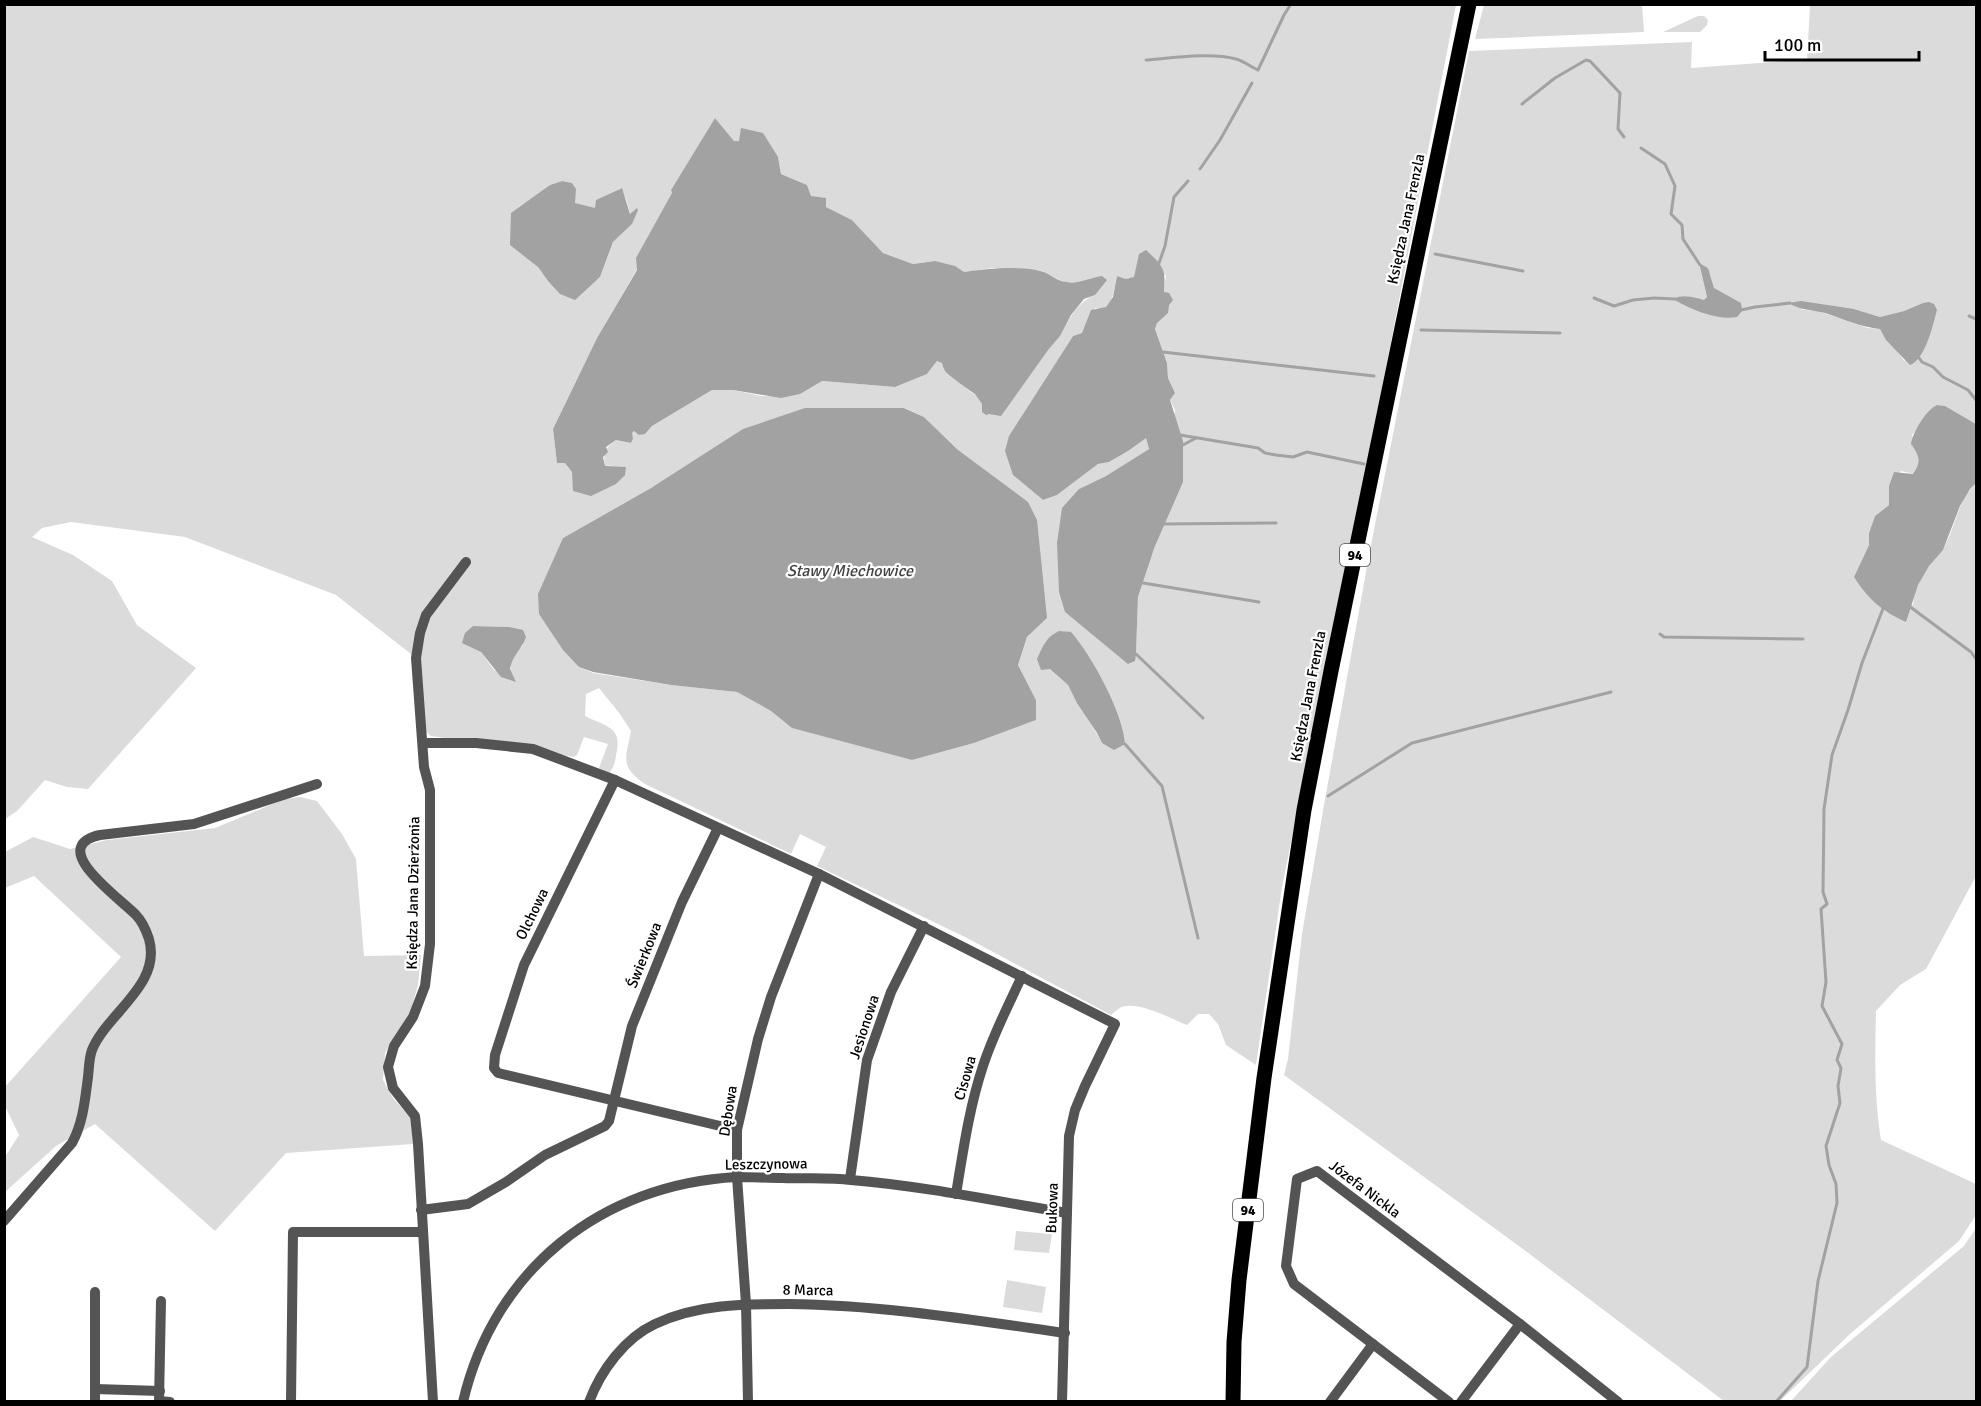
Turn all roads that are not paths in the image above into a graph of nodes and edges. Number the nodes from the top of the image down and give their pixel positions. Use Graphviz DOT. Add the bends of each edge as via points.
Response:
graph roads {
  1 [pos="1469,4"];
  2 [pos="466,562"];
  3 [pos="423,743"];
  4 [pos="615,780"];
  5 [pos="317,784"];
  6 [pos="718,828"];
  7 [pos="819,874"];
  8 [pos="924,926"];
  9 [pos="1022,976"];
  10 [pos="613,1099"];
  11 [pos="737,1130"];
  12 [pos="737,1177"];
  13 [pos="850,1179"];
  14 [pos="956,1194"];
  15 [pos="421,1210"];
  16 [pos="1066,1213"];
  17 [pos="4,1221"];
  18 [pos="422,1232"];
  19 [pos="95,1292"];
  20 [pos="161,1301"];
  21 [pos="746,1304"];
  22 [pos="1520,1324"];
  23 [pos="1065,1333"];
  24 [pos="1373,1344"];
  25 [pos="95,1389"];
  26 [pos="159,1398"];
  27 [pos="94,1401"];
  28 [pos="170,1401"];
  29 [pos="291,1401"];
  30 [pos="433,1401"];
  31 [pos="463,1401"];
  32 [pos="589,1401"];
  33 [pos="748,1401"];
  34 [pos="1062,1401"];
  35 [pos="1233,1401"];
  36 [pos="1330,1401"];
  37 [pos="1449,1401"];
  38 [pos="1461,1401"];
  39 [pos="1618,1401"];
  1 -- 35 [label="main road, Księdza Jana Frenzla / 94" via="1304,810 1264,1078 1236,1306"];
  2 -- 3 [label="street, Księdza Jana Dzierżonia" via="426,615 420,633 416,658"];
  3 -- 4 [label="street" via="533,749"];
  3 -- 15 [label="street, Księdza Jana Dzierżonia" via="430,790 430,944 425,986 413,1017 394,1046 388,1067 393,1088 415,1116"];
  4 -- 6 [label="street"];
  4 -- 10 [label="street, Olchowa" via="524,965 494,1068 498,1073"];
  5 -- 17 [label="street" via="194,824 100,835 81,846 80,857 87,870 145,928 150,942 147,973 92,1050 83,1113 72,1143"];
  6 -- 7 [label="street"];
  6 -- 10 [label="street, Świerkowa" via="649,981 632,1026"];
  7 -- 8 [label="street"];
  7 -- 11 [label="street, Dębowa" via="771,997"];
  8 -- 9 [label="street"];
  8 -- 13 [label="street, Jesionowa" via="891,992 867,1060"];
  9 -- 14 [label="street, Cisowa" via="982,1067"];
  9 -- 16 [label="street, Bukowa" via="1116,1024 1075,1110 1069,1136"];
  10 -- 11 [label="street"];
  10 -- 15 [label="street, Świerkowa" via="605,1126 545,1155 468,1204"];
  11 -- 12 [label="street, Dębowa"];
  12 -- 13 [label="street, Leszczynowa"];
  12 -- 21 [label="street, Dębowa"];
  12 -- 31 [label="street, Leszczynowa" via="658,1191 618,1207 555,1245 501,1310 480,1346"];
  13 -- 14 [label="street, Leszczynowa"];
  14 -- 16 [label="street, Leszczynowa"];
  15 -- 18 [label="street, Księdza Jana Dzierżonia"];
  16 -- 23 [label="street, Bukowa"];
  18 -- 29 [label="street" via="293,1232"];
  18 -- 30 [label="street, Księdza Jana Dzierżonia"];
  19 -- 25 [label="street"];
  20 -- 26 [label="street"];
  21 -- 23 [label="street, 8 Marca" via="830,1304 915,1311"];
  21 -- 32 [label="street, 8 Marca" via="676,1315 653,1324 627,1343 595,1386"];
  21 -- 33 [label="street, Dębowa"];
  22 -- 24 [label="street, Józefa Nickla" via="1317,1171 1297,1179 1286,1266 1294,1284"];
  22 -- 38 [label="street"];
  22 -- 39 [label="street, Józefa Nickla"];
  23 -- 34 [label="street, Bukowa"];
  24 -- 36 [label="street"];
  24 -- 37 [label="street, Józefa Nickla"];
  25 -- 26 [label="street"];
  25 -- 27 [label="street"];
  26 -- 28 [label="street"];
}
